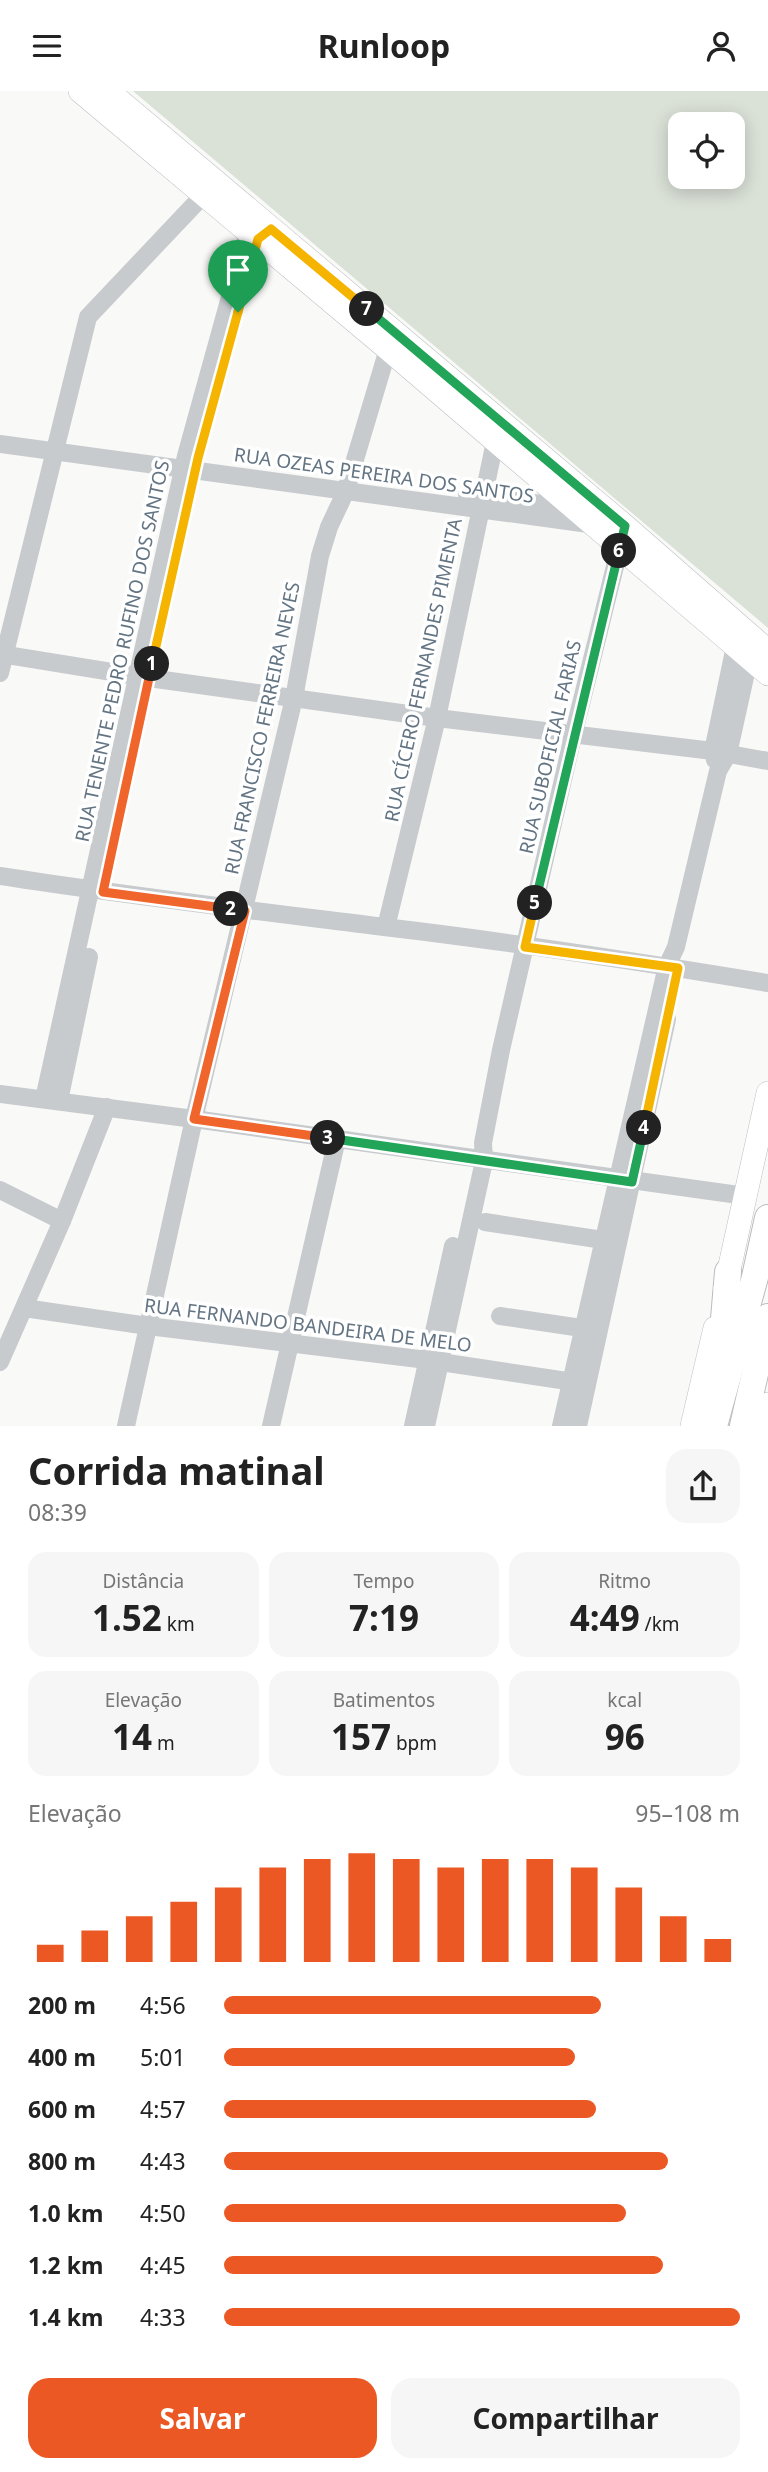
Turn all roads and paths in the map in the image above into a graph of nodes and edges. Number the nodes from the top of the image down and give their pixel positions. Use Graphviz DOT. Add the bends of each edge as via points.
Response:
graph roads {
  1 [pos="80,91"];
  2 [pos="107,98"];
  3 [pos="205,186"];
  4 [pos="260,230"];
  5 [pos="391,340"];
  6 [pos="497,431"];
  7 [pos="0,432"];
  8 [pos="0,444"];
  9 [pos="51,446"];
  10 [pos="191,463"];
  11 [pos="347,487"];
  12 [pos="482,503"];
  13 [pos="575,508"];
  14 [pos="596,525"];
  15 [pos="623,536"];
  16 [pos="0,636"];
  17 [pos="750,646"];
  18 [pos="2,654"];
  19 [pos="0,673"];
  20 [pos="768,674"];
  21 [pos="144,677"];
  22 [pos="294,698"];
  23 [pos="437,719"];
  24 [pos="573,736"];
  25 [pos="721,753"];
  26 [pos="768,761"];
  27 [pos="0,876"];
  28 [pos="97,891"];
  29 [pos="245,911"];
  30 [pos="386,927"];
  31 [pos="525,947"];
  32 [pos="672,967"];
  33 [pos="768,983"];
  34 [pos="768,1093"];
  35 [pos="0,1094"];
  36 [pos="52,1100"];
  37 [pos="107,1107"];
  38 [pos="194,1119"];
  39 [pos="337,1139"];
  40 [pos="480,1154"];
  41 [pos="625,1181"];
  42 [pos="0,1191"];
  43 [pos="746,1196"];
  44 [pos="768,1218"];
  45 [pos="62,1221"];
  46 [pos="485,1222"];
  47 [pos="612,1242"];
  48 [pos="728,1272"];
  49 [pos="24,1308"];
  50 [pos="500,1316"];
  51 [pos="768,1317"];
  52 [pos="7,1325"];
  53 [pos="148,1326"];
  54 [pos="591,1329"];
  55 [pos="290,1343"];
  56 [pos="433,1361"];
  57 [pos="0,1362"];
  58 [pos="579,1383"];
  59 [pos="768,1404"];
  60 [pos="707,1423"];
  61 [pos="126,1426"];
  62 [pos="271,1426"];
  63 [pos="413,1426"];
  64 [pos="426,1426"];
  65 [pos="561,1426"];
  66 [pos="578,1426"];
  67 [pos="743,1426"];
  68 [pos="763,1426"];
  1 -- 2 [label="main road"];
  2 -- 3 [label="main road"];
  3 -- 4 [label="main road"];
  3 -- 9 [label="street" via="76,318"];
  4 -- 5 [label="main road"];
  4 -- 10 [label="street, RUA TENENTE PEDRO RUFINO DOS SANTOS"];
  5 -- 6 [label="main road"];
  5 -- 11 [label="street, RUA FRANCISCO FERREIRA NEVES"];
  6 -- 12 [label="street, RUA CÍCERO FERNANDES PIMENTA"];
  6 -- 13 [label="main road"];
  6 -- 15 [label="main road"];
  7 -- 9 [label="street, RUA OZEAS PEREIRA DOS SANTOS"];
  8 -- 9 [label="street, RUA OZEAS PEREIRA DOS SANTOS"];
  9 -- 10 [label="street, RUA OZEAS PEREIRA DOS SANTOS"];
  9 -- 16 [label="street"];
  9 -- 18 [label="street"];
  10 -- 11 [label="street, RUA OZEAS PEREIRA DOS SANTOS"];
  10 -- 21 [label="street, RUA TENENTE PEDRO RUFINO DOS SANTOS"];
  11 -- 12 [label="street, RUA OZEAS PEREIRA DOS SANTOS"];
  11 -- 22 [label="street, RUA FRANCISCO FERREIRA NEVES" via="320,556"];
  12 -- 13 [label="street, RUA OZEAS PEREIRA DOS SANTOS"];
  12 -- 14 [label="street, RUA OZEAS PEREIRA DOS SANTOS"];
  12 -- 23 [label="street, RUA CÍCERO FERNANDES PIMENTA"];
  13 -- 14 [label="main road"];
  14 -- 15 [label="main road"];
  15 -- 17 [label="main road"];
  15 -- 24 [label="street, RUA SUBOFICIAL FARIAS"];
  17 -- 20 [label="main road"];
  17 -- 25 [label="street"];
  18 -- 19 [label="street"];
  18 -- 21 [label="street"];
  21 -- 22 [label="street"];
  21 -- 28 [label="street, RUA TENENTE PEDRO RUFINO DOS SANTOS"];
  22 -- 23 [label="street"];
  22 -- 29 [label="street, RUA FRANCISCO FERREIRA NEVES"];
  23 -- 24 [label="street"];
  23 -- 30 [label="street, RUA CÍCERO FERNANDES PIMENTA"];
  24 -- 25 [label="street"];
  24 -- 31 [label="street, RUA SUBOFICIAL FARIAS"];
  25 -- 26 [label="street"];
  25 -- 32 [label="street"];
  27 -- 28 [label="street"];
  28 -- 29 [label="street"];
  28 -- 36 [label="street, RUA TENENTE PEDRO RUFINO DOS SANTOS"];
  29 -- 30 [label="street"];
  29 -- 38 [label="street, RUA FRANCISCO FERREIRA NEVES"];
  30 -- 31 [label="street"];
  31 -- 32 [label="street"];
  31 -- 40 [label="street, RUA SUBOFICIAL FARIAS"];
  32 -- 33 [label="street"];
  32 -- 41 [label="street"];
  34 -- 43 [label="main road"];
  35 -- 36 [label="street"];
  36 -- 37 [label="street"];
  37 -- 38 [label="street"];
  37 -- 45 [label="street"];
  38 -- 39 [label="street"];
  38 -- 53 [label="street, RUA FRANCISCO FERREIRA NEVES"];
  39 -- 40 [label="street"];
  39 -- 55 [label="street"];
  40 -- 41 [label="street"];
  40 -- 56 [label="street, RUA SUBOFICIAL FARIAS"];
  41 -- 43 [label="street"];
  41 -- 47 [label="street"];
  42 -- 45 [label="street"];
  43 -- 48 [label="main road"];
  44 -- 60 [label="highway" via="755,1277"];
  45 -- 49 [label="street"];
  46 -- 47 [label="street"];
  47 -- 54 [label="street"];
  48 -- 60 [label="highway"];
  49 -- 52 [label="street"];
  49 -- 53 [label="street, RUA FERNANDO BANDEIRA DE MELO"];
  50 -- 54 [label="street"];
  51 -- 67 [label="highway"];
  52 -- 57 [label="street"];
  53 -- 55 [label="street, RUA FERNANDO BANDEIRA DE MELO"];
  53 -- 61 [label="street, RUA FRANCISCO FERREIRA NEVES"];
  54 -- 58 [label="street"];
  55 -- 56 [label="street, RUA FERNANDO BANDEIRA DE MELO"];
  55 -- 62 [label="street"];
  56 -- 58 [label="street, RUA FERNANDO BANDEIRA DE MELO"];
  56 -- 63 [label="street, RUA SUBOFICIAL FARIAS"];
  56 -- 64 [label="street, RUA SUBOFICIAL FARIAS"];
  58 -- 65 [label="street"];
  58 -- 66 [label="street"];
  59 -- 68 [label="main road"];
}
